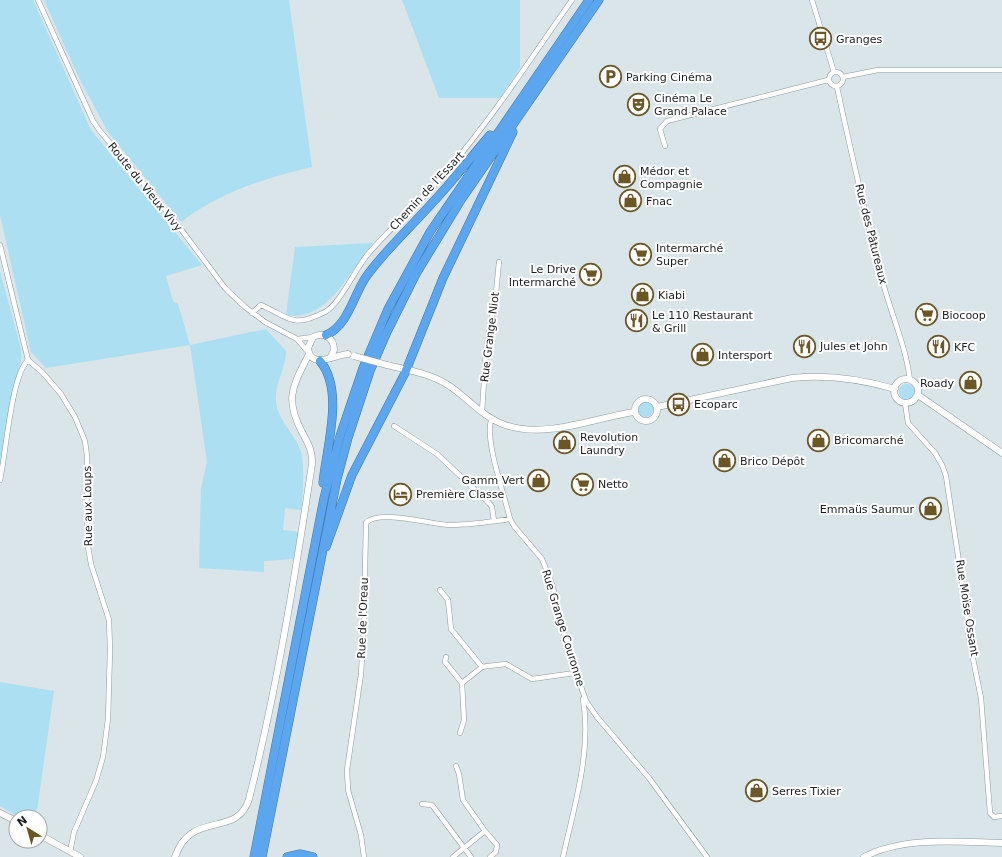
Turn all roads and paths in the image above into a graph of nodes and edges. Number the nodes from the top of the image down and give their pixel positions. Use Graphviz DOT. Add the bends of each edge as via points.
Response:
graph roads {
  1 [pos="38,0"];
  2 [pos="572,0"];
  3 [pos="589,0"];
  4 [pos="599,0"];
  5 [pos="812,0"];
  6 [pos="1002,70"];
  7 [pos="834,72"];
  8 [pos="843,76"];
  9 [pos="828,80"];
  10 [pos="837,86"];
  11 [pos="517,104"];
  12 [pos="521,113"];
  13 [pos="665,146"];
  14 [pos="0,245"];
  15 [pos="499,262"];
  16 [pos="252,313"];
  17 [pos="326,335"];
  18 [pos="313,337"];
  19 [pos="297,339"];
  20 [pos="334,345"];
  21 [pos="309,353"];
  22 [pos="351,355"];
  23 [pos="330,358"];
  24 [pos="28,360"];
  25 [pos="318,361"];
  26 [pos="302,368"];
  27 [pos="407,370"];
  28 [pos="910,380"];
  29 [pos="895,389"];
  30 [pos="918,395"];
  31 [pos="905,403"];
  32 [pos="657,408"];
  33 [pos="482,412"];
  34 [pos="634,412"];
  35 [pos="492,418"];
  36 [pos="394,426"];
  37 [pos="1002,453"];
  38 [pos="0,480"];
  39 [pos="510,518"];
  40 [pos="494,521"];
  41 [pos="319,522"];
  42 [pos="320,564"];
  43 [pos="440,590"];
  44 [pos="446,657"];
  45 [pos="482,667"];
  46 [pos="575,672"];
  47 [pos="462,683"];
  48 [pos="582,693"];
  49 [pos="592,711"];
  50 [pos="586,717"];
  51 [pos="460,733"];
  52 [pos="456,766"];
  53 [pos="422,804"];
  54 [pos="1002,816"];
  55 [pos="485,831"];
  56 [pos="48,840"];
  57 [pos="1002,843"];
  58 [pos="464,848"];
  59 [pos="70,852"];
  60 [pos="80,857"];
  61 [pos="175,857"];
  62 [pos="254,857"];
  63 [pos="262,857"];
  64 [pos="287,857"];
  65 [pos="313,857"];
  66 [pos="364,857"];
  67 [pos="453,857"];
  68 [pos="471,857"];
  69 [pos="490,857"];
  70 [pos="563,857"];
  71 [pos="707,857"];
  72 [pos="864,857"];
  1 -- 16 [label="street, Route du Vieux Vivy" via="93,121 221,284"];
  2 -- 16 [label="street, Chemin de l'Essart" via="466,148 432,189 368,254 331,307 320,314 298,320 285,319 261,305"];
  3 -- 11 [label="highway"];
  4 -- 12 [label="highway"];
  5 -- 7 [label="street"];
  6 -- 8 [label="street" via="878,70"];
  7 -- 8 [label="street"];
  7 -- 9 [label="street"];
  8 -- 10 [label="street" via="843,82"];
  9 -- 10 [label="street" via="832,86"];
  9 -- 13 [label="street" via="667,121 660,129"];
  10 -- 28 [label="street, Rue des Pâtureaux" via="872,238 905,350"];
  11 -- 17 [label="highway" via="448,187 376,265 361,285 341,325"];
  11 -- 41 [label="highway" via="430,232 388,309 347,412"];
  12 -- 27 [label="highway" via="441,283"];
  12 -- 42 [label="highway" via="437,236 387,332 348,438 335,486"];
  14 -- 24 [label="street"];
  15 -- 33 [label="street, Rue Grange Niot" via="486,350"];
  16 -- 19 [label="street, Route du Vieux Vivy"];
  17 -- 18 [label="street"];
  17 -- 20 [label="street"];
  18 -- 19 [label="street"];
  18 -- 21 [label="street" via="308,344"];
  19 -- 21 [label="street, Route du Vieux Vivy"];
  20 -- 22 [label="street"];
  20 -- 23 [label="street"];
  21 -- 25 [label="street"];
  21 -- 26 [label="street"];
  22 -- 23 [label="street"];
  22 -- 27 [label="street, bridge"];
  23 -- 25 [label="street"];
  24 -- 38 [label="street" via="23,365 14,401"];
  24 -- 59 [label="street, Rue aux Loups" via="61,394 75,417 85,441 87,541 91,564 109,620 108,719 103,757 96,781 74,832"];
  25 -- 26 [label="street"];
  25 -- 41 [label="highway" via="328,372 332,413"];
  26 -- 61 [label="street" via="294,384 291,399 295,417 311,451 312,464 299,551 249,799 244,811 236,818 202,827 189,834"];
  27 -- 33 [label="street" via="447,384"];
  27 -- 42 [label="highway" via="352,475"];
  28 -- 29 [label="street" via="901,381"];
  28 -- 30 [label="street" via="916,385"];
  29 -- 31 [label="street" via="896,397"];
  29 -- 32 [label="street" via="868,382 812,376 792,378"];
  30 -- 31 [label="street" via="911,402"];
  30 -- 37 [label="street"];
  31 -- 54 [label="street, Rue Moïse Ossant" via="908,423 936,453 946,476 964,588 969,639 981,698 990,813 994,817"];
  32 -- 34 [label="street" via="656,415 646,421 638,419"];
  32 -- 34 [label="street" via="651,399 644,398 636,403"];
  33 -- 35 [label="street"];
  34 -- 35 [label="street" via="546,429 515,427"];
  35 -- 39 [label="street, Rue Grange Couronne" via="489,425 490,441"];
  36 -- 40 [label="street" via="429,448 449,465 489,503"];
  39 -- 40 [label="street, Rue de l'Oreau"];
  39 -- 46 [label="street, Rue Grange Couronne" via="544,564 552,584"];
  40 -- 66 [label="street, Rue de l'Oreau" via="448,525 372,518 366,523 361,666 347,770 348,790 361,835"];
  41 -- 62 [label="highway"];
  42 -- 63 [label="highway"];
  43 -- 45 [label="street" via="448,600 451,629"];
  44 -- 47 [label="street" via="445,662"];
  45 -- 46 [label="street" via="506,664 532,680"];
  45 -- 47 [label="street"];
  46 -- 48 [label="street, Rue Grange Couronne"];
  47 -- 51 [label="street" via="464,720"];
  48 -- 49 [label="street, Rue Grange Couronne"];
  48 -- 50 [label="street"];
  49 -- 50 [label="street"];
  49 -- 71 [label="street, Rue Grange Couronne" via="649,778"];
  50 -- 70 [label="street" via="582,772"];
  52 -- 55 [label="street" via="462,800"];
  53 -- 58 [label="street" via="432,805"];
  55 -- 58 [label="street"];
  55 -- 69 [label="street" via="497,845 496,852"];
  56 -- 59 [label="street"];
  57 -- 72 [label="street" via="908,844"];
  58 -- 67 [label="street"];
  58 -- 68 [label="street"];
  59 -- 60 [label="street"];
  64 -- 65 [label="highway" via="300,854"];
}
